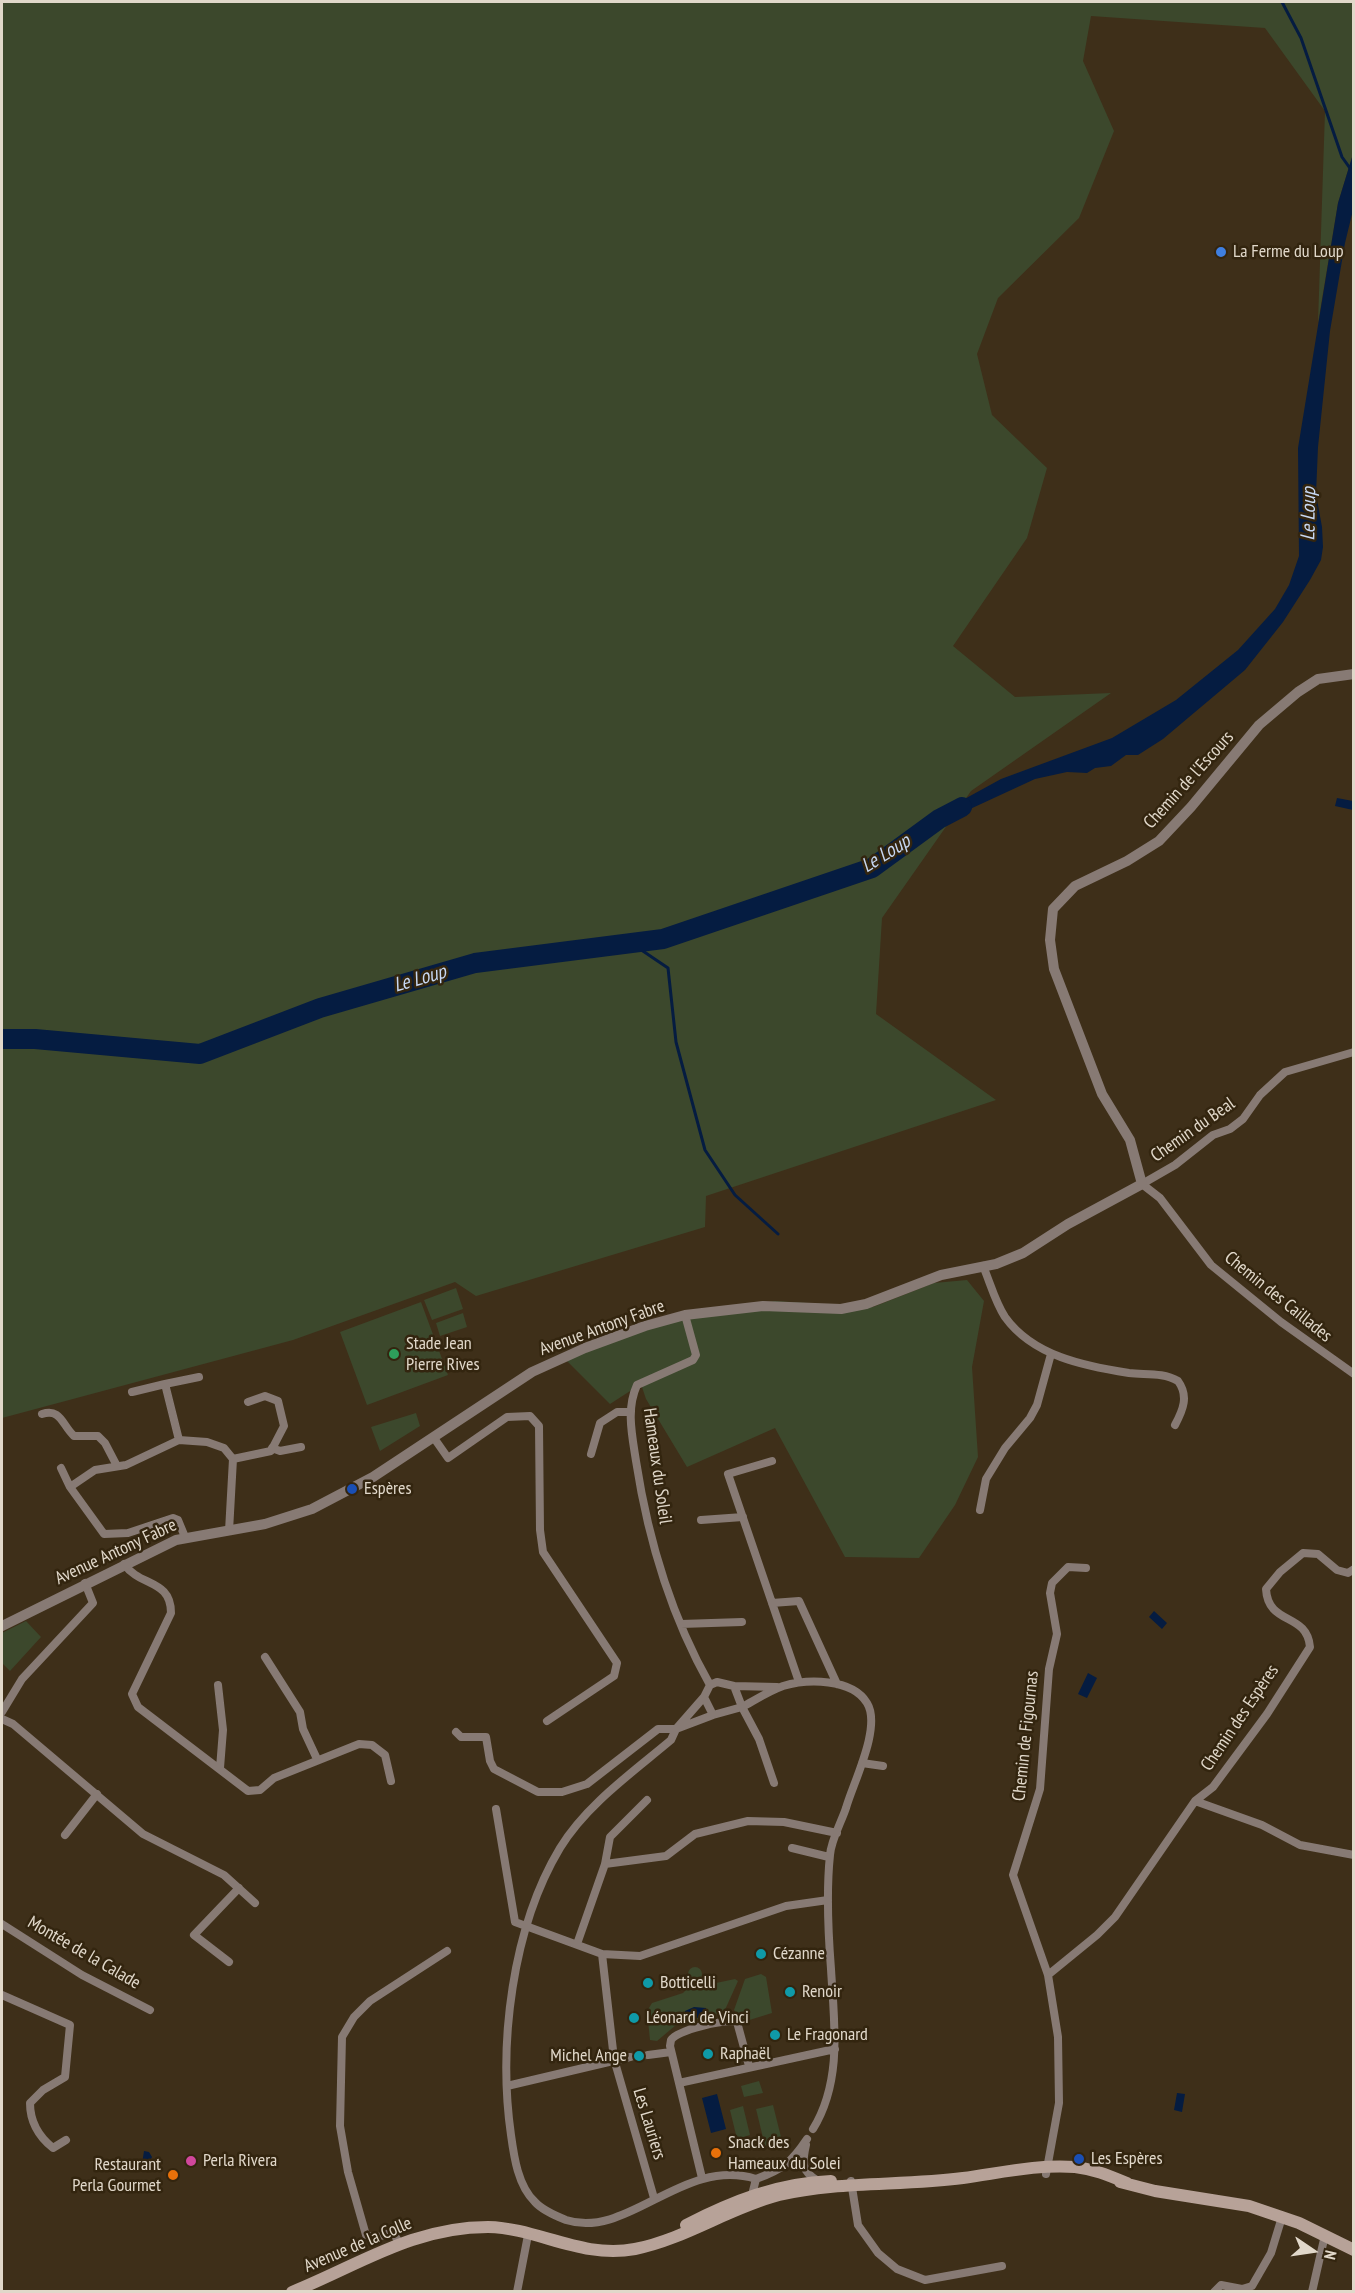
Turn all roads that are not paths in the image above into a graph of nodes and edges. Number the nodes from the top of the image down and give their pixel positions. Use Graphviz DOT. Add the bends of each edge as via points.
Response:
graph roads {
  1 [pos="1353,674"];
  2 [pos="1353,1052"];
  3 [pos="1142,1184"];
  4 [pos="983,1266"];
  5 [pos="684,1316"];
  6 [pos="1051,1353"];
  7 [pos="1353,1374"];
  8 [pos="199,1377"];
  9 [pos="165,1384"];
  10 [pos="132,1392"];
  11 [pos="248,1402"];
  12 [pos="631,1412"];
  13 [pos="42,1414"];
  14 [pos="1175,1425"];
  15 [pos="434,1438"];
  16 [pos="179,1440"];
  17 [pos="301,1447"];
  18 [pos="272,1448"];
  19 [pos="591,1454"];
  20 [pos="233,1459"];
  21 [pos="772,1461"];
  22 [pos="117,1466"];
  23 [pos="61,1468"];
  24 [pos="70,1487"];
  25 [pos="980,1510"];
  26 [pos="743,1517"];
  27 [pos="701,1520"];
  28 [pos="229,1531"];
  29 [pos="185,1537"];
  30 [pos="124,1564"];
  31 [pos="1086,1568"];
  32 [pos="1353,1569"];
  33 [pos="85,1583"];
  34 [pos="772,1603"];
  35 [pos="742,1622"];
  36 [pos="681,1624"];
  37 [pos="2,1626"];
  38 [pos="265,1657"];
  39 [pos="799,1682"];
  40 [pos="837,1684"];
  41 [pos="218,1685"];
  42 [pos="710,1685"];
  43 [pos="734,1686"];
  44 [pos="781,1687"];
  45 [pos="704,1697"];
  46 [pos="742,1707"];
  47 [pos="2,1712"];
  48 [pos="713,1715"];
  49 [pos="2,1719"];
  50 [pos="547,1721"];
  51 [pos="676,1729"];
  52 [pos="456,1732"];
  53 [pos="317,1760"];
  54 [pos="862,1762"];
  55 [pos="883,1766"];
  56 [pos="220,1768"];
  57 [pos="391,1781"];
  58 [pos="774,1783"];
  59 [pos="97,1794"];
  60 [pos="647,1800"];
  61 [pos="1195,1801"];
  62 [pos="496,1809"];
  63 [pos="837,1833"];
  64 [pos="65,1835"];
  65 [pos="792,1848"];
  66 [pos="1353,1855"];
  67 [pos="829,1857"];
  68 [pos="605,1864"];
  69 [pos="239,1888"];
  70 [pos="828,1900"];
  71 [pos="255,1903"];
  72 [pos="2,1924"];
  73 [pos="527,1928"];
  74 [pos="577,1944"];
  75 [pos="447,1951"];
  76 [pos="602,1954"];
  77 [pos="229,1962"];
  78 [pos="1048,1975"];
  79 [pos="2,1995"];
  80 [pos="150,2010"];
  81 [pos="835,2049"];
  82 [pos="671,2052"];
  83 [pos="648,2055"];
  84 [pos="630,2057"];
  85 [pos="614,2059"];
  86 [pos="750,2066"];
  87 [pos="679,2083"];
  88 [pos="507,2086"];
  89 [pos="813,2128"];
  90 [pos="66,2140"];
  91 [pos="1047,2171"];
  92 [pos="702,2178"];
  93 [pos="756,2179"];
  94 [pos="818,2182"];
  95 [pos="851,2184"];
  96 [pos="752,2194"];
  97 [pos="654,2198"];
  98 [pos="1282,2217"];
  99 [pos="528,2235"];
  100 [pos="1325,2235"];
  101 [pos="399,2243"];
  102 [pos="650,2244"];
  103 [pos="1353,2250"];
  104 [pos="1002,2266"];
  105 [pos="292,2292"];
  106 [pos="517,2292"];
  107 [pos="1214,2292"];
  108 [pos="1312,2292"];
  1 -- 3 [label="street, Chemin de l'Escours" via="1318,679 1298,692 1259,725 1159,841 1075,886 1053,909 1050,940 1054,969 1102,1094 1130,1140"];
  2 -- 3 [label="street, Chemin du Beal" via="1285,1072 1260,1095 1243,1119"];
  3 -- 4 [label="street, Avenue Antony Fabre" via="1023,1253"];
  3 -- 7 [label="street, Chemin des Caillades" via="1164,1202 1212,1265 1281,1323"];
  4 -- 5 [label="street, Avenue Antony Fabre" via="941,1275 884,1299 841,1309 763,1306"];
  4 -- 6 [label="street" via="1005,1316 1030,1343"];
  5 -- 12 [label="street, Hameaux du Soleil" via="696,1355 693,1360 637,1385"];
  5 -- 15 [label="street, Avenue Antony Fabre" via="600,1342 532,1372"];
  6 -- 14 [label="street" via="1098,1368 1172,1377 1183,1387 1184,1396 1183,1410"];
  6 -- 25 [label="street" via="1038,1406 986,1479"];
  8 -- 9 [label="street"];
  9 -- 10 [label="street"];
  9 -- 16 [label="street"];
  11 -- 18 [label="street" via="265,1396 278,1401 284,1426"];
  12 -- 19 [label="street" via="617,1412 600,1424"];
  12 -- 36 [label="street, Hameaux du Soleil" via="645,1516"];
  13 -- 22 [label="street" via="57,1413 74,1436 98,1436"];
  15 -- 28 [label="street, Avenue Antony Fabre" via="374,1477 312,1509"];
  15 -- 50 [label="street" via="448,1458 507,1417 530,1416 538,1426 543,1552 617,1664 614,1676"];
  16 -- 20 [label="street" via="207,1442 224,1448"];
  16 -- 22 [label="street"];
  17 -- 18 [label="street" via="280,1451"];
  18 -- 20 [label="street"];
  20 -- 28 [label="street"];
  21 -- 26 [label="street" via="728,1473"];
  22 -- 24 [label="street" via="95,1470"];
  23 -- 24 [label="street"];
  24 -- 29 [label="street" via="104,1534 128,1533 173,1518 178,1520"];
  26 -- 27 [label="street"];
  26 -- 34 [label="street"];
  28 -- 29 [label="street, Avenue Antony Fabre"];
  29 -- 30 [label="street, Avenue Antony Fabre"];
  30 -- 33 [label="street, Avenue Antony Fabre"];
  30 -- 56 [label="street" via="163,1589 171,1599 171,1613 132,1694 138,1707"];
  31 -- 78 [label="street, Chemin de Figournas" via="1068,1567 1052,1583 1057,1634 1049,1669 1040,1789 1013,1875"];
  32 -- 61 [label="street, Chemin des Espères" via="1348,1573 1337,1570 1318,1554 1303,1553 1266,1589 1267,1600 1280,1617 1300,1623 1309,1635 1310,1647 1213,1788"];
  33 -- 37 [label="street, Avenue Antony Fabre"];
  33 -- 47 [label="street" via="93,1603 22,1680"];
  34 -- 39 [label="street"];
  34 -- 40 [label="street" via="799,1600"];
  35 -- 36 [label="street"];
  36 -- 42 [label="street, Hameaux du Soleil"];
  38 -- 53 [label="street" via="300,1712"];
  39 -- 40 [label="street"];
  39 -- 44 [label="street"];
  40 -- 54 [label="street" via="856,1692 868,1704 870,1724"];
  41 -- 56 [label="street" via="223,1730"];
  42 -- 43 [label="street"];
  42 -- 45 [label="street"];
  43 -- 44 [label="street"];
  43 -- 46 [label="street"];
  44 -- 46 [label="street"];
  45 -- 48 [label="street"];
  45 -- 51 [label="street"];
  46 -- 48 [label="street"];
  46 -- 58 [label="street" via="759,1739"];
  48 -- 51 [label="street"];
  49 -- 59 [label="street"];
  51 -- 52 [label="street" via="658,1729 587,1784 561,1792 538,1792 494,1768 486,1737 461,1737"];
  51 -- 73 [label="street" via="671,1740 585,1816 561,1847"];
  53 -- 56 [label="street" via="274,1778 260,1790 248,1791"];
  53 -- 57 [label="street" via="359,1744 372,1745 385,1755"];
  54 -- 55 [label="street"];
  54 -- 63 [label="street"];
  59 -- 64 [label="street"];
  59 -- 69 [label="street" via="144,1834 224,1875"];
  60 -- 68 [label="street" via="610,1837"];
  61 -- 66 [label="street" via="1262,1825 1300,1845"];
  61 -- 78 [label="street, Chemin des Espères" via="1115,1917"];
  62 -- 73 [label="street" via="512,1917"];
  63 -- 67 [label="street"];
  63 -- 68 [label="street" via="784,1822 748,1821 695,1834 666,1856"];
  65 -- 67 [label="street"];
  67 -- 70 [label="street"];
  68 -- 74 [label="street"];
  69 -- 71 [label="street"];
  69 -- 77 [label="street" via="194,1935"];
  70 -- 76 [label="street" via="786,1906 640,1956"];
  70 -- 81 [label="street"];
  72 -- 80 [label="street, Montée de la Calade" via="82,1975"];
  73 -- 74 [label="street"];
  73 -- 88 [label="street" via="506,2038"];
  74 -- 76 [label="street"];
  75 -- 101 [label="street" via="370,2001 342,2037 340,2126 361,2223 366,2235 375,2238 393,2232"];
  76 -- 85 [label="street, Les Lauriers"];
  78 -- 91 [label="street, Chemin de Figournas" via="1060,2069 1059,2103"];
  79 -- 90 [label="street" via="70,2025 65,2077 30,2103 30,2118 43,2140 53,2148"];
  81 -- 86 [label="street"];
  81 -- 89 [label="street" via="827,2096"];
  82 -- 83 [label="street"];
  82 -- 86 [label="street" via="671,2040 679,2033 733,2020 738,2024"];
  82 -- 87 [label="street"];
  84 -- 85 [label="street"];
  85 -- 88 [label="street" via="573,2073"];
  85 -- 97 [label="street, Les Lauriers"];
  86 -- 87 [label="street"];
  87 -- 92 [label="street"];
  88 -- 97 [label="street" via="513,2152 524,2188 543,2209 567,2220 593,2221 632,2211"];
  91 -- 95 [label="main road, Avenue de la Colle"];
  91 -- 98 [label="main road, Avenue de la Colle" via="1232,2202"];
  92 -- 93 [label="street" via="739,2174"];
  92 -- 97 [label="street"];
  93 -- 94 [label="street" via="792,2162 807,2139 802,2164 807,2175"];
  93 -- 96 [label="street"];
  94 -- 95 [label="main road, Avenue de la Colle"];
  94 -- 96 [label="main road, Avenue de la Colle"];
  95 -- 102 [label="main road, Avenue de la Colle" via="777,2196"];
  95 -- 104 [label="street" via="858,2224 878,2253 897,2269 925,2280"];
  96 -- 102 [label="main road, Avenue de la Colle"];
  98 -- 100 [label="main road, Avenue de la Colle"];
  98 -- 107 [label="street" via="1271,2253 1252,2286 1242,2289 1221,2285"];
  99 -- 101 [label="main road, Avenue de la Colle" via="488,2227 453,2230"];
  99 -- 102 [label="main road, Avenue de la Colle" via="594,2250"];
  99 -- 106 [label="street"];
  100 -- 103 [label="main road, Avenue de la Colle"];
  100 -- 108 [label="street"];
  101 -- 105 [label="main road, Avenue de la Colle"];
}
